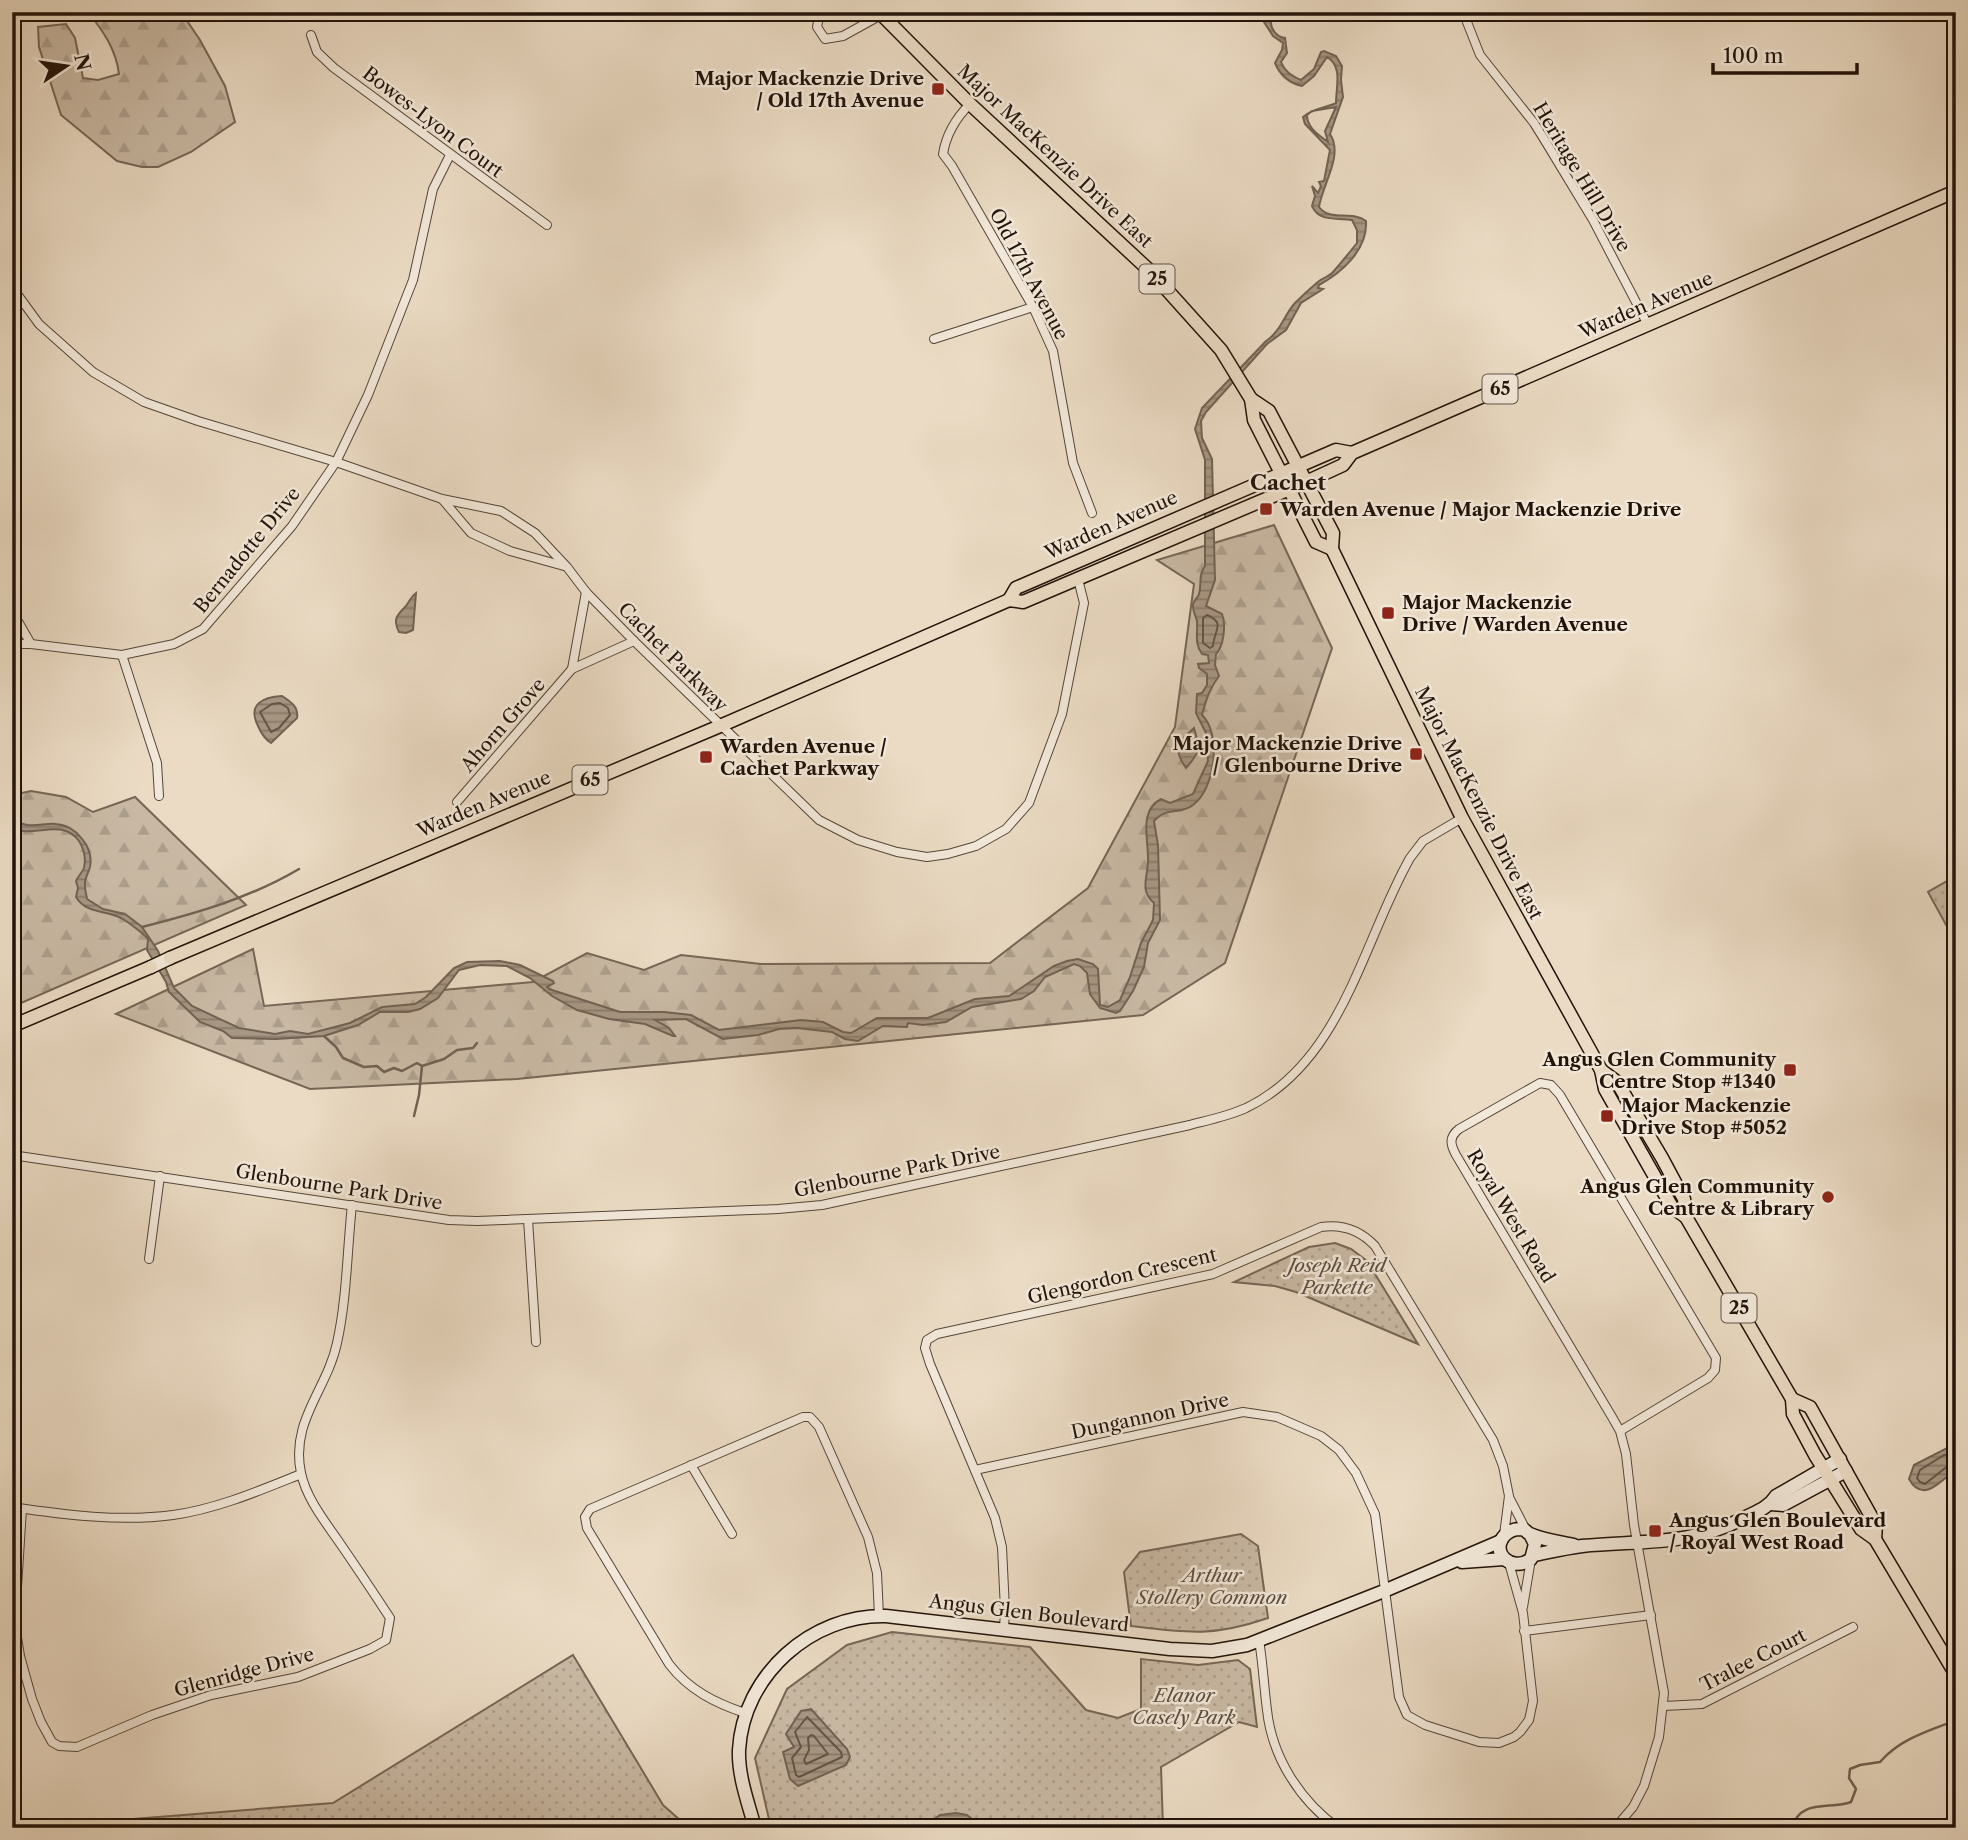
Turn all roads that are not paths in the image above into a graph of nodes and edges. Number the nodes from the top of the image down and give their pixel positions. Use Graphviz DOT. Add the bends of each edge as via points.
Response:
graph roads {
  1 [pos="820,12"];
  2 [pos="1463,12"];
  3 [pos="880,14"];
  4 [pos="311,36"];
  5 [pos="970,104"];
  6 [pos="450,155"];
  7 [pos="1956,191"];
  8 [pos="547,225"];
  9 [pos="12,287"];
  10 [pos="1033,307"];
  11 [pos="1648,325"];
  12 [pos="933,339"];
  13 [pos="1251,399"];
  14 [pos="1352,453"];
  15 [pos="336,462"];
  16 [pos="1298,466"];
  17 [pos="1281,473"];
  18 [pos="1306,482"];
  19 [pos="1290,489"];
  20 [pos="442,499"];
  21 [pos="1092,513"];
  22 [pos="1332,549"];
  23 [pos="567,567"];
  24 [pos="1078,579"];
  25 [pos="586,592"];
  26 [pos="1009,600"];
  27 [pos="12,611"];
  28 [pos="634,641"];
  29 [pos="12,644"];
  30 [pos="31,644"];
  31 [pos="122,655"];
  32 [pos="572,668"];
  33 [pos="720,726"];
  34 [pos="159,796"];
  35 [pos="457,802"];
  36 [pos="1462,818"];
  37 [pos="170,958"];
  38 [pos="151,967"];
  39 [pos="12,1026"];
  40 [pos="12,1155"];
  41 [pos="160,1176"];
  42 [pos="352,1205"];
  43 [pos="528,1219"];
  44 [pos="149,1259"];
  45 [pos="536,1342"];
  46 [pos="1793,1399"];
  47 [pos="1620,1431"];
  48 [pos="691,1465"];
  49 [pos="1843,1465"];
  50 [pos="975,1470"];
  51 [pos="301,1474"];
  52 [pos="1828,1475"];
  53 [pos="1509,1496"];
  54 [pos="12,1507"];
  55 [pos="22,1509"];
  56 [pos="1529,1533"];
  57 [pos="732,1534"];
  58 [pos="1502,1538"];
  59 [pos="1875,1539"];
  60 [pos="1637,1544"];
  61 [pos="1581,1546"];
  62 [pos="1532,1557"];
  63 [pos="1506,1561"];
  64 [pos="1451,1562"];
  65 [pos="1384,1591"];
  66 [pos="1522,1613"];
  67 [pos="1651,1615"];
  68 [pos="879,1616"];
  69 [pos="1853,1627"];
  70 [pos="1004,1629"];
  71 [pos="1524,1631"];
  72 [pos="1259,1640"];
  73 [pos="1956,1675"];
  74 [pos="1664,1706"];
  75 [pos="745,1713"];
  76 [pos="755,1828"];
  77 [pos="1338,1828"];
  78 [pos="1615,1828"];
  1 -- 3 [label="street" via="817,27 825,39 843,36"];
  2 -- 11 [label="street, Heritage Hill Drive" via="1480,55 1534,123"];
  3 -- 5 [label="main road, Major MacKenzie Drive East / 25"];
  4 -- 6 [label="street, Bowes-Lyon Court" via="317,52 334,68"];
  5 -- 10 [label="street, Old 17th Avenue" via="945,138 943,154"];
  5 -- 13 [label="main road, Major MacKenzie Drive East / 25" via="1150,271 1221,350"];
  6 -- 8 [label="street, Bowes-Lyon Court"];
  6 -- 15 [label="street, Bernadotte Drive" via="433,189 413,280"];
  7 -- 11 [label="main road, Warden Avenue / 65"];
  9 -- 15 [label="street, Cachet Parkway" via="39,324 93,372 144,402"];
  10 -- 12 [label="street"];
  10 -- 21 [label="street, Old 17th Avenue" via="1053,351 1073,463"];
  11 -- 14 [label="main road, Warden Avenue / 65"];
  13 -- 16 [label="main road, Major MacKenzie Drive East / 25" via="1269,411"];
  13 -- 17 [label="main road, Major MacKenzie Drive East / 25" via="1254,420"];
  14 -- 16 [label="main road, Warden Avenue / 65" via="1336,450"];
  14 -- 18 [label="main road, Warden Avenue / 65" via="1343,465"];
  15 -- 20 [label="street, Cachet Parkway"];
  15 -- 31 [label="street, Bernadotte Drive" via="292,526 203,629 174,644"];
  16 -- 17 [label="main road, Warden Avenue / 65"];
  16 -- 18 [label="main road, Major MacKenzie Drive East / 25"];
  17 -- 19 [label="main road, Major MacKenzie Drive East / 25"];
  17 -- 26 [label="main road, Warden Avenue / 65" via="1016,588"];
  18 -- 19 [label="main road, Warden Avenue / 65"];
  18 -- 22 [label="main road, Major MacKenzie Drive East / 25" via="1333,534"];
  19 -- 22 [label="main road, Major MacKenzie Drive East / 25" via="1316,542"];
  19 -- 24 [label="main road, Warden Avenue / 65"];
  20 -- 23 [label="street" via="471,533 510,551"];
  20 -- 23 [label="street, Cachet Parkway" via="501,511 536,533"];
  22 -- 36 [label="main road, Major MacKenzie Drive East / 25"];
  23 -- 25 [label="street, Cachet Parkway"];
  24 -- 26 [label="main road, Warden Avenue / 65" via="1023,602"];
  24 -- 33 [label="street, Cachet Parkway" via="1084,603 1062,714 1029,803 1006,829 976,846 928,857 858,840 819,820"];
  25 -- 28 [label="street, Cachet Parkway"];
  25 -- 32 [label="street"];
  26 -- 33 [label="main road, Warden Avenue / 65"];
  27 -- 30 [label="street"];
  28 -- 32 [label="street, Ahorn Grove"];
  28 -- 33 [label="street, Cachet Parkway"];
  29 -- 30 [label="street, Bernadotte Drive"];
  30 -- 31 [label="street, Bernadotte Drive"];
  31 -- 34 [label="street" via="157,763"];
  32 -- 35 [label="street, Ahorn Grove"];
  33 -- 37 [label="main road, Warden Avenue / 65"];
  36 -- 43 [label="street, Glenbourne Park Drive" via="1423,841 1409,858 1340,1009 1314,1049 1273,1091 1237,1112 822,1205"];
  36 -- 46 [label="main road, Major MacKenzie Drive East / 25" via="1601,1070 1617,1082 1662,1158 1684,1199 1686,1217"];
  37 -- 38 [label="street, Warden Avenue / 65"];
  38 -- 39 [label="main road, Warden Avenue / 65"];
  40 -- 41 [label="street, Glenbourne Park Drive"];
  41 -- 42 [label="street, Glenbourne Park Drive"];
  41 -- 44 [label="street"];
  42 -- 43 [label="street, Glenbourne Park Drive" via="449,1220"];
  42 -- 51 [label="street, Glenridge Drive" via="337,1343 305,1416 298,1453"];
  43 -- 45 [label="street"];
  46 -- 49 [label="main road, Major MacKenzie Drive East / 25" via="1810,1407"];
  46 -- 52 [label="main road, Major MacKenzie Drive East / 25" via="1793,1414"];
  47 -- 47 [label="street, Royal West Road" via="1452,1147 1453,1134 1459,1129 1540,1083 1551,1085 1560,1095 1716,1358 1715,1370 1708,1378"];
  47 -- 60 [label="street, Royal West Road"];
  48 -- 57 [label="street"];
  48 -- 68 [label="street" via="803,1417 812,1418 868,1538 877,1573"];
  48 -- 75 [label="street" via="594,1507 587,1512 585,1523 678,1675 708,1698"];
  49 -- 52 [label="street"];
  49 -- 59 [label="main road, Major MacKenzie Drive East / 25" via="1875,1525"];
  50 -- 53 [label="street, Glengordon Crescent" via="930,1364 925,1348 930,1337 1213,1274 1331,1225 1360,1233 1375,1246 1488,1429"];
  50 -- 65 [label="street, Dungannon Drive" via="1236,1413 1277,1417 1321,1436 1348,1459 1375,1514"];
  50 -- 70 [label="street, Glengordon Crescent" via="999,1535"];
  51 -- 55 [label="street" via="176,1515 139,1518"];
  51 -- 55 [label="street, Glenridge Drive" via="322,1517 390,1618 386,1640 298,1677 211,1695 77,1747 52,1742 32,1699 20,1656 16,1603"];
  52 -- 59 [label="main road, Major MacKenzie Drive East / 25" via="1861,1530"];
  52 -- 60 [label="street" via="1700,1536"];
  53 -- 56 [label="street, Glengordon Crescent"];
  53 -- 58 [label="street, Glengordon Crescent"];
  54 -- 55 [label="street"];
  56 -- 58 [label="street" via="1517,1529"];
  56 -- 61 [label="street"];
  56 -- 62 [label="street" via="1535,1544"];
  58 -- 63 [label="street" via="1500,1547"];
  58 -- 64 [label="street, Angus Glen Boulevard"];
  59 -- 73 [label="main road, Major MacKenzie Drive East / 25"];
  60 -- 61 [label="street"];
  60 -- 67 [label="street, Royal West Road"];
  61 -- 62 [label="street"];
  62 -- 63 [label="street" via="1520,1565"];
  62 -- 66 [label="street"];
  63 -- 64 [label="street, Angus Glen Boulevard"];
  63 -- 66 [label="street"];
  64 -- 65 [label="street, Angus Glen Boulevard"];
  65 -- 71 [label="street" via="1403,1710 1419,1723 1479,1742 1506,1741 1529,1720 1533,1701"];
  65 -- 72 [label="street, Angus Glen Boulevard"];
  66 -- 71 [label="street"];
  67 -- 71 [label="street"];
  67 -- 74 [label="street, Royal West Road"];
  68 -- 70 [label="street, Angus Glen Boulevard"];
  68 -- 75 [label="street, Angus Glen Boulevard" via="836,1624 792,1650 763,1679"];
  69 -- 74 [label="street, Tralee Court" via="1704,1703"];
  70 -- 72 [label="street, Angus Glen Boulevard" via="1200,1651"];
  72 -- 77 [label="street" via="1269,1723 1280,1757 1305,1798"];
  74 -- 78 [label="street, Royal West Road" via="1644,1786"];
  75 -- 76 [label="street, Angus Glen Boulevard" via="740,1765"];
}
